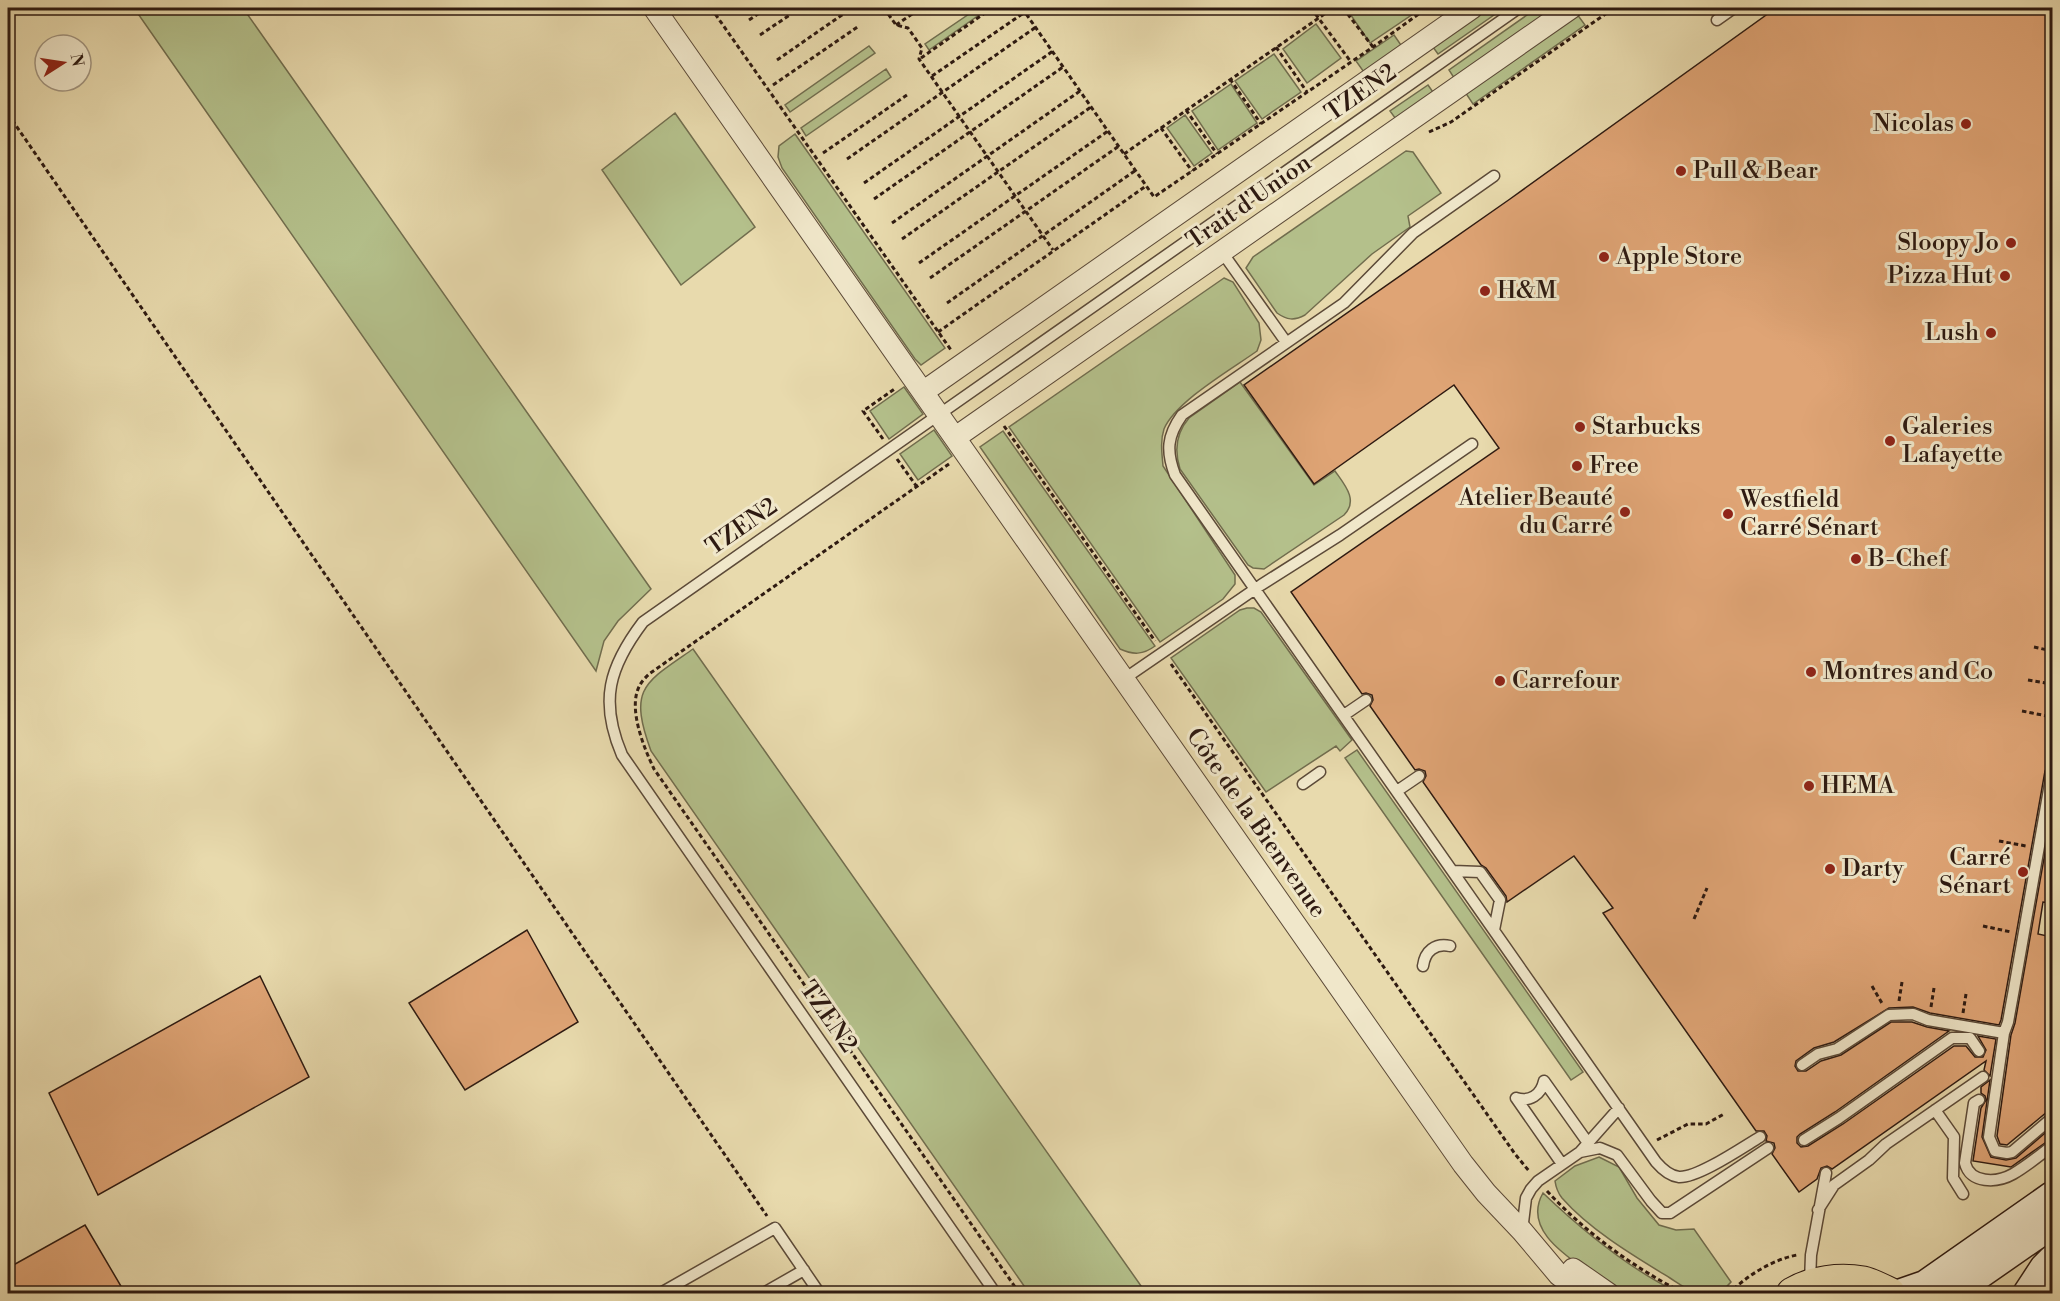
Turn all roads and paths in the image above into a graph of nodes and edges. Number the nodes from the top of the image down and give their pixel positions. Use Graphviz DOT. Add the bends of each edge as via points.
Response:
graph roads {
  1 [pos="654,8"];
  2 [pos="711,8"];
  3 [pos="767,8"];
  4 [pos="800,8"];
  5 [pos="852,8"];
  6 [pos="884,8"];
  7 [pos="921,8"];
  8 [pos="992,8"];
  9 [pos="1022,8"];
  10 [pos="1333,8"];
  11 [pos="1343,8"];
  12 [pos="1427,8"];
  13 [pos="1472,8"];
  14 [pos="1519,8"];
  15 [pos="1571,8"];
  16 [pos="1614,8"];
  17 [pos="1734,8"];
  18 [pos="1025,12"];
  19 [pos="749,20"];
  20 [pos="1717,20"];
  21 [pos="896,25"];
  22 [pos="859,26"];
  23 [pos="1036,27"];
  24 [pos="760,35"];
  25 [pos="1276,47"];
  26 [pos="1373,47"];
  27 [pos="1053,51"];
  28 [pos="920,59"];
  29 [pos="777,60"];
  30 [pos="1063,67"];
  31 [pos="932,76"];
  32 [pos="1230,79"];
  33 [pos="773,85"];
  34 [pos="1080,91"];
  35 [pos="943,92"];
  36 [pos="1307,92"];
  37 [pos="907,95"];
  38 [pos="1091,107"];
  39 [pos="1186,110"];
  40 [pos="8,114"];
  41 [pos="960,116"];
  42 [pos="1261,124"];
  43 [pos="1161,128"];
  44 [pos="970,131"];
  45 [pos="1108,131"];
  46 [pos="1419,137"];
  47 [pos="1119,146"];
  48 [pos="822,153"];
  49 [pos="1124,154"];
  50 [pos="1217,154"];
  51 [pos="988,156"];
  52 [pos="847,159"];
  53 [pos="1136,170"];
  54 [pos="998,171"];
  55 [pos="1192,171"];
  56 [pos="1494,176"];
  57 [pos="864,183"];
  58 [pos="1146,186"];
  59 [pos="1015,196"];
  60 [pos="874,199"];
  61 [pos="1026,211"];
  62 [pos="891,223"];
  63 [pos="1043,235"];
  64 [pos="902,239"];
  65 [pos="1053,250"];
  66 [pos="1222,252"];
  67 [pos="919,263"];
  68 [pos="930,278"];
  69 [pos="947,303"];
  70 [pos="938,332"];
  71 [pos="1286,342"];
  72 [pos="961,365"];
  73 [pos="923,392"];
  74 [pos="939,414"];
  75 [pos="998,423"];
  76 [pos="956,437"];
  77 [pos="1472,444"];
  78 [pos="955,460"];
  79 [pos="1256,589"];
  80 [pos="2034,647"];
  81 [pos="2052,651"];
  82 [pos="1163,652"];
  83 [pos="1124,679"];
  84 [pos="2028,680"];
  85 [pos="2052,684"];
  86 [pos="1366,700"];
  87 [pos="2022,711"];
  88 [pos="1344,715"];
  89 [pos="2052,717"];
  90 [pos="1320,772"];
  91 [pos="2052,772"];
  92 [pos="1419,776"];
  93 [pos="1303,784"];
  94 [pos="1397,791"];
  95 [pos="1999,841"];
  96 [pos="2039,849"];
  97 [pos="1453,871"];
  98 [pos="1707,888"];
  99 [pos="1694,919"];
  100 [pos="1983,926"];
  101 [pos="1494,930"];
  102 [pos="2024,934"];
  103 [pos="1450,946"];
  104 [pos="1423,966"];
  105 [pos="1902,982"];
  106 [pos="1872,986"];
  107 [pos="1893,1015"];
  108 [pos="2004,1033"];
  109 [pos="1979,1051"];
  110 [pos="1802,1065"];
  111 [pos="1983,1077"];
  112 [pos="1979,1100"];
  113 [pos="1619,1108"];
  114 [pos="1935,1110"];
  115 [pos="1724,1114"];
  116 [pos="2052,1118"];
  117 [pos="1760,1137"];
  118 [pos="1804,1140"];
  119 [pos="1653,1142"];
  120 [pos="1588,1143"];
  121 [pos="2052,1146"];
  122 [pos="1768,1148"];
  123 [pos="1580,1152"];
  124 [pos="1562,1164"];
  125 [pos="1826,1173"];
  126 [pos="1538,1181"];
  127 [pos="1963,1194"];
  128 [pos="2052,1196"];
  129 [pos="1818,1210"];
  130 [pos="2052,1224"];
  131 [pos="775,1228"];
  132 [pos="1522,1231"];
  133 [pos="2052,1260"];
  134 [pos="804,1270"];
  135 [pos="1805,1278"];
  136 [pos="659,1293"];
  137 [pos="762,1293"];
  138 [pos="820,1293"];
  139 [pos="996,1293"];
  140 [pos="1020,1293"];
  141 [pos="1584,1293"];
  142 [pos="1609,1293"];
  143 [pos="1685,1293"];
  144 [pos="1728,1293"];
  145 [pos="1889,1293"];
  146 [pos="1899,1293"];
  147 [pos="1959,1293"];
  148 [pos="2027,1293"];
  1 -- 73 [label="street, Côte de la Bienvenue"];
  2 -- 70 [label="path"];
  3 -- 19 [label="path"];
  4 -- 24 [label="path"];
  5 -- 29 [label="path"];
  6 -- 21 [label="path"];
  7 -- 21 [label="path"];
  8 -- 28 [label="path"];
  9 -- 18 [label="path"];
  10 -- 25 [label="path"];
  11 -- 26 [label="path"];
  12 -- 26 [label="path"];
  13 -- 72 [label="street, Trait d'Union"];
  14 -- 74 [label="lane, TZEN2"];
  15 -- 66 [label="street, Trait d'Union"];
  16 -- 46 [label="path" via="1452,122"];
  17 -- 20 [label="lane"];
  18 -- 23 [label="path"];
  18 -- 31 [label="path"];
  21 -- 28 [label="path" via="908,28 922,48"];
  22 -- 33 [label="path"];
  23 -- 27 [label="path"];
  23 -- 35 [label="path"];
  25 -- 32 [label="path"];
  25 -- 36 [label="path"];
  26 -- 36 [label="path"];
  27 -- 30 [label="path"];
  27 -- 41 [label="path"];
  28 -- 31 [label="path"];
  30 -- 34 [label="path"];
  30 -- 44 [label="path"];
  31 -- 35 [label="path"];
  32 -- 39 [label="path"];
  32 -- 42 [label="path"];
  34 -- 38 [label="path"];
  34 -- 51 [label="path"];
  35 -- 41 [label="path"];
  35 -- 52 [label="path"];
  36 -- 42 [label="path"];
  37 -- 48 [label="path"];
  38 -- 45 [label="path"];
  38 -- 54 [label="path"];
  39 -- 43 [label="path"];
  39 -- 50 [label="path"];
  40 -- 131 [label="path"];
  41 -- 44 [label="path"];
  41 -- 57 [label="path"];
  42 -- 50 [label="path"];
  43 -- 49 [label="path"];
  43 -- 55 [label="path"];
  44 -- 51 [label="path"];
  44 -- 60 [label="path"];
  45 -- 47 [label="path"];
  45 -- 59 [label="path"];
  47 -- 49 [label="path"];
  47 -- 61 [label="path"];
  49 -- 53 [label="path"];
  50 -- 55 [label="path"];
  51 -- 54 [label="path"];
  51 -- 62 [label="path"];
  53 -- 58 [label="path"];
  53 -- 63 [label="path"];
  54 -- 59 [label="path"];
  54 -- 64 [label="path"];
  55 -- 58 [label="path" via="1154,197"];
  56 -- 71 [label="lane" via="1413,233 1344,303"];
  58 -- 65 [label="path"];
  59 -- 61 [label="path"];
  59 -- 67 [label="path"];
  61 -- 63 [label="path"];
  61 -- 68 [label="path"];
  63 -- 65 [label="path"];
  63 -- 69 [label="path"];
  65 -- 70 [label="path"];
  66 -- 71 [label="lane"];
  66 -- 75 [label="street, Trait d'Union"];
  70 -- 72 [label="path"];
  71 -- 79 [label="lane" via="1182,415 1172,429 1169,445 1175,475"];
  72 -- 73 [label="street, Trait d'Union"];
  73 -- 74 [label="street, Côte de la Bienvenue"];
  74 -- 76 [label="street, Côte de la Bienvenue"];
  74 -- 139 [label="lane, TZEN2" via="643,622 625,646 609,698 612,731 622,755"];
  75 -- 76 [label="street, Trait d'Union"];
  75 -- 82 [label="path"];
  76 -- 83 [label="street, Côte de la Bienvenue"];
  77 -- 79 [label="lane"];
  78 -- 140 [label="path" via="649,674 638,687 636,721 654,769"];
  79 -- 82 [label="lane"];
  79 -- 88 [label="lane"];
  80 -- 81 [label="path"];
  82 -- 83 [label="lane"];
  82 -- 126 [label="path" via="1515,1154"];
  83 -- 132 [label="street, Côte de la Bienvenue" via="1463,1164"];
  84 -- 85 [label="path"];
  86 -- 88 [label="lane"];
  87 -- 89 [label="path"];
  88 -- 94 [label="lane"];
  90 -- 93 [label="lane"];
  91 -- 96 [label="lane"];
  92 -- 94 [label="lane"];
  94 -- 97 [label="lane"];
  95 -- 96 [label="path"];
  96 -- 102 [label="lane"];
  97 -- 101 [label="lane"];
  97 -- 101 [label="lane" via="1480,872 1500,900"];
  98 -- 99 [label="path"];
  100 -- 102 [label="path"];
  101 -- 113 [label="lane"];
  102 -- 108 [label="lane"];
  103 -- 104 [label="lane" via="1431,949"];
  105 -- 107 [label="path"];
  106 -- 107 [label="path"];
  107 -- 108 [label="lane" via="1912,1014"];
  107 -- 110 [label="lane"];
  108 -- 116 [label="lane" via="1989,1137 1991,1146 1995,1152 2012,1152"];
  109 -- 118 [label="lane" via="1970,1038 1952,1038"];
  111 -- 114 [label="lane"];
  112 -- 121 [label="lane" via="1974,1103 1965,1163 1974,1177 1994,1179 2012,1174"];
  113 -- 117 [label="lane" via="1656,1162 1665,1172 1679,1177 1704,1169"];
  113 -- 120 [label="lane"];
  114 -- 127 [label="lane" via="1954,1137 1953,1178"];
  114 -- 129 [label="lane" via="1834,1185"];
  115 -- 119 [label="path" via="1706,1124 1688,1124"];
  120 -- 123 [label="lane"];
  120 -- 124 [label="lane" via="1544,1081 1536,1096 1516,1098"];
  122 -- 123 [label="lane" via="1670,1213 1662,1213 1651,1201 1617,1155 1600,1148"];
  123 -- 124 [label="lane"];
  124 -- 126 [label="lane"];
  125 -- 129 [label="lane"];
  126 -- 132 [label="lane" via="1526,1198"];
  126 -- 143 [label="path" via="1576,1222 1609,1248"];
  128 -- 146 [label="street" via="1925,1285"];
  129 -- 135 [label="lane"];
  130 -- 147 [label="street" via="1967,1283"];
  131 -- 134 [label="lane"];
  131 -- 136 [label="lane"];
  132 -- 141 [label="street, Côte de la Bienvenue" via="1559,1275"];
  132 -- 142 [label="street, Côte de la Bienvenue"];
  133 -- 148 [label="street"];
  134 -- 137 [label="lane"];
  134 -- 138 [label="lane"];
  135 -- 144 [label="path" via="1792,1256 1766,1266"];
  135 -- 145 [label="main road" via="1863,1284"];
}
